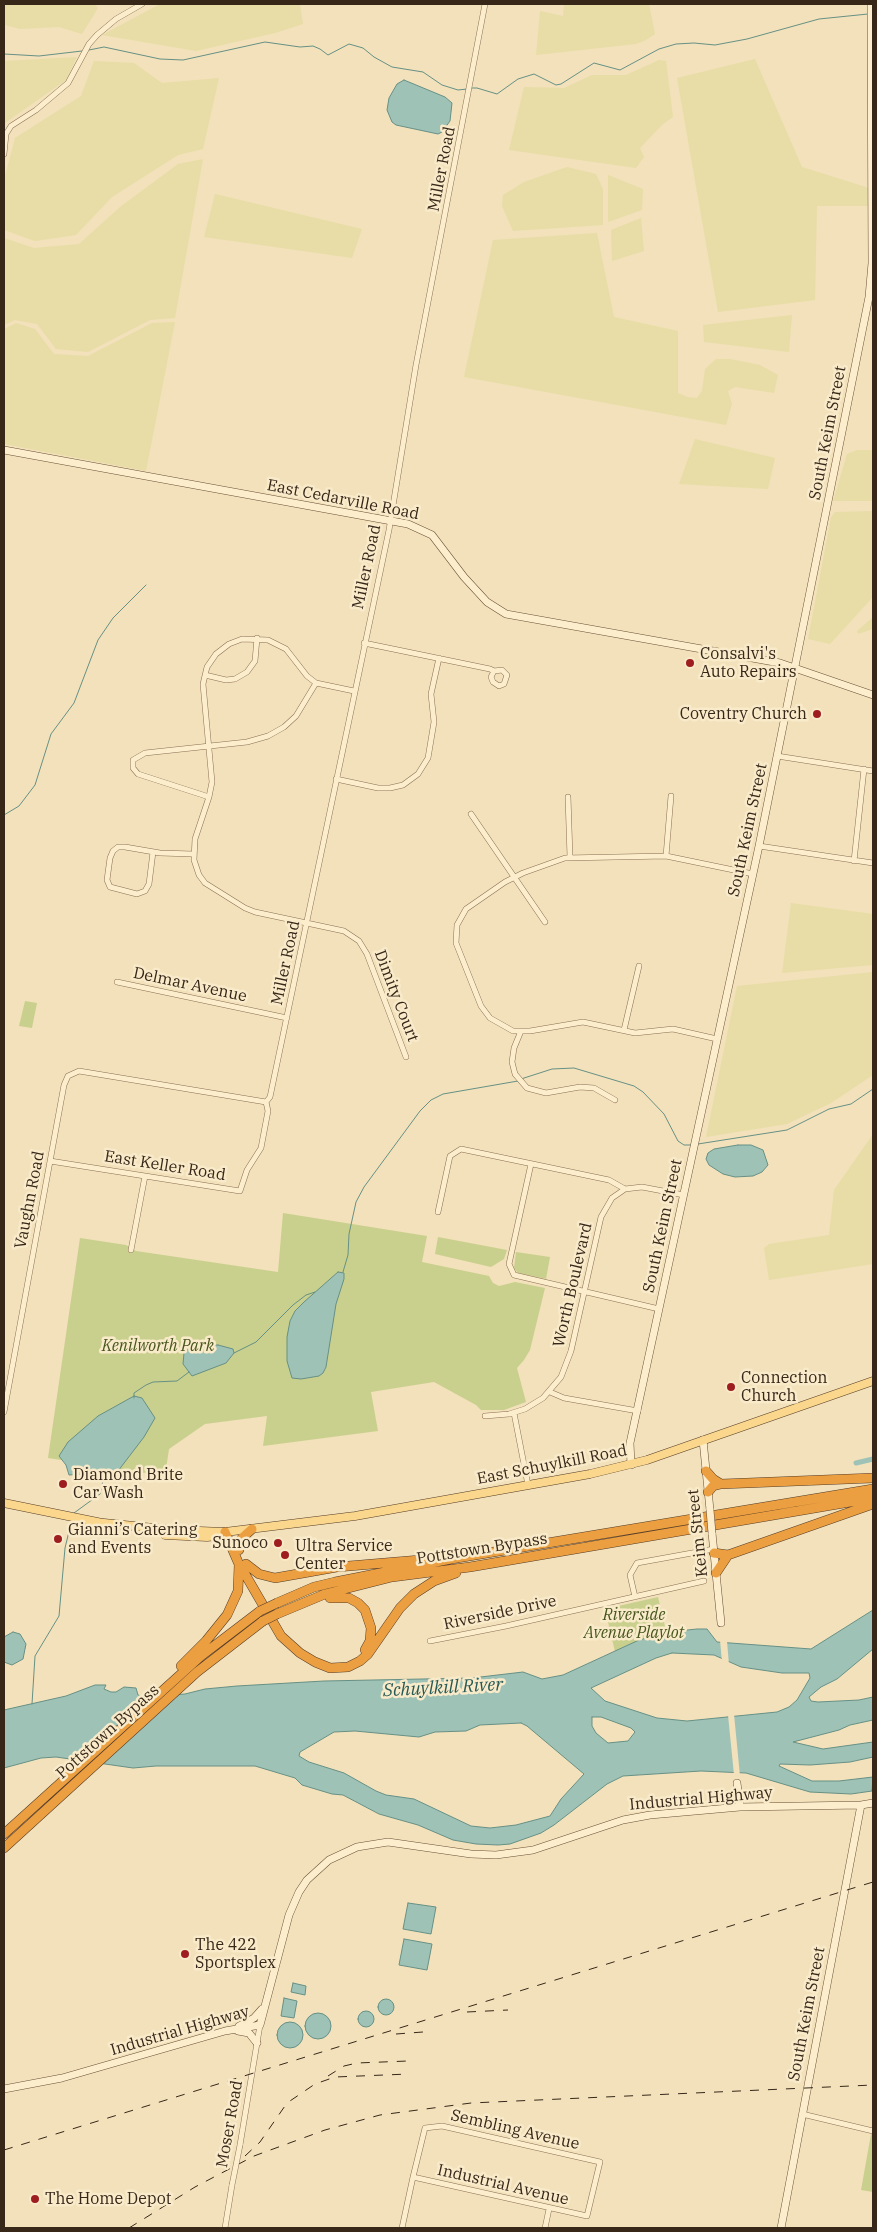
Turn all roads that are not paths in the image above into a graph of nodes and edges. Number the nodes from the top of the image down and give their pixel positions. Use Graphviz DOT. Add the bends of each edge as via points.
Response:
graph roads {
  1 [pos="142,4"];
  2 [pos="485,4"];
  3 [pos="871,4"];
  4 [pos="4,154"];
  5 [pos="871,198"];
  6 [pos="4,450"];
  7 [pos="390,521"];
  8 [pos="257,638"];
  9 [pos="364,643"];
  10 [pos="439,658"];
  11 [pos="795,667"];
  12 [pos="494,671"];
  13 [pos="205,675"];
  14 [pos="316,683"];
  15 [pos="354,691"];
  16 [pos="873,695"];
  17 [pos="209,746"];
  18 [pos="777,756"];
  19 [pos="864,769"];
  20 [pos="873,770"];
  21 [pos="336,779"];
  22 [pos="671,796"];
  23 [pos="210,797"];
  24 [pos="568,798"];
  25 [pos="471,814"];
  26 [pos="759,846"];
  27 [pos="153,852"];
  28 [pos="193,854"];
  29 [pos="666,856"];
  30 [pos="570,857"];
  31 [pos="854,861"];
  32 [pos="873,863"];
  33 [pos="753,874"];
  34 [pos="514,877"];
  35 [pos="545,922"];
  36 [pos="307,923"];
  37 [pos="639,966"];
  38 [pos="117,982"];
  39 [pos="287,1018"];
  40 [pos="624,1030"];
  41 [pos="522,1031"];
  42 [pos="718,1039"];
  43 [pos="406,1057"];
  44 [pos="616,1100"];
  45 [pos="266,1102"];
  46 [pos="50,1161"];
  47 [pos="531,1164"];
  48 [pos="145,1176"];
  49 [pos="625,1189"];
  50 [pos="684,1195"];
  51 [pos="438,1212"];
  52 [pos="131,1250"];
  53 [pos="585,1292"];
  54 [pos="659,1310"];
  55 [pos="873,1381"];
  56 [pos="550,1392"];
  57 [pos="638,1411"];
  58 [pos="4,1412"];
  59 [pos="514,1413"];
  60 [pos="485,1416"];
  61 [pos="703,1440"];
  62 [pos="630,1465"];
  63 [pos="706,1471"];
  64 [pos="873,1478"];
  65 [pos="721,1484"];
  66 [pos="528,1485"];
  67 [pos="873,1489"];
  68 [pos="708,1492"];
  69 [pos="873,1498"];
  70 [pos="4,1503"];
  71 [pos="873,1504"];
  72 [pos="252,1529"];
  73 [pos="224,1532"];
  74 [pos="239,1550"];
  75 [pos="714,1551"];
  76 [pos="728,1555"];
  77 [pos="451,1559"];
  78 [pos="242,1563"];
  79 [pos="470,1567"];
  80 [pos="716,1572"];
  81 [pos="704,1581"];
  82 [pos="635,1598"];
  83 [pos="277,1614"];
  84 [pos="722,1623"];
  85 [pos="430,1641"];
  86 [pos="179,1671"];
  87 [pos="737,1784"];
  88 [pos="873,1803"];
  89 [pos="861,1805"];
  90 [pos="740,1807"];
  91 [pos="4,1834"];
  92 [pos="4,1848"];
  93 [pos="264,2006"];
  94 [pos="260,2025"];
  95 [pos="225,2031"];
  96 [pos="257,2043"];
  97 [pos="4,2089"];
  98 [pos="802,2114"];
  99 [pos="873,2131"];
  100 [pos="413,2177"];
  101 [pos="549,2209"];
  102 [pos="586,2216"];
  103 [pos="225,2228"];
  104 [pos="402,2228"];
  105 [pos="545,2228"];
  106 [pos="781,2228"];
  1 -- 4 [label="street" via="97,35 62,89 10,126"];
  2 -- 7 [label="street, Miller Road" via="416,365"];
  3 -- 5 [label="street, South Keim Street"];
  5 -- 11 [label="street, South Keim Street" via="869,297"];
  6 -- 7 [label="street, East Cedarville Road"];
  7 -- 9 [label="street, Miller Road"];
  7 -- 11 [label="street, East Cedarville Road" via="419,527 432,535 487,602 506,614"];
  8 -- 13 [label="street" via="242,639 224,647 213,658"];
  8 -- 13 [label="street" via="255,661 247,672 226,680"];
  8 -- 14 [label="street" via="286,649"];
  9 -- 10 [label="street"];
  9 -- 15 [label="street, Miller Road"];
  10 -- 12 [label="street"];
  10 -- 21 [label="street" via="431,694 434,722 428,758 418,774 403,785 390,788"];
  11 -- 16 [label="street, East Cedarville Road"];
  11 -- 18 [label="street, South Keim Street"];
  13 -- 17 [label="street" via="203,690"];
  14 -- 15 [label="street"];
  14 -- 17 [label="street" via="296,716 273,734 247,742"];
  15 -- 21 [label="street, Miller Road"];
  17 -- 23 [label="street"];
  17 -- 23 [label="street" via="145,753 136,757 132,765 138,774"];
  18 -- 19 [label="street"];
  18 -- 26 [label="street, South Keim Street"];
  19 -- 20 [label="street"];
  19 -- 31 [label="street"];
  21 -- 36 [label="street, Miller Road"];
  22 -- 29 [label="street"];
  23 -- 28 [label="street"];
  24 -- 30 [label="street"];
  25 -- 34 [label="street"];
  26 -- 31 [label="street"];
  26 -- 33 [label="street, South Keim Street"];
  27 -- 27 [label="street" via="125,847 116,849 109,865 107,880 110,887 137,894 145,891 149,884"];
  27 -- 28 [label="street"];
  28 -- 36 [label="street, Dimity Court" via="202,879 245,908"];
  29 -- 30 [label="street"];
  29 -- 33 [label="street"];
  30 -- 34 [label="street"];
  31 -- 32 [label="street"];
  33 -- 42 [label="street, South Keim Street"];
  34 -- 35 [label="street"];
  34 -- 41 [label="street" via="466,909 459,919 455,936 485,1012 513,1031"];
  36 -- 39 [label="street, Miller Road"];
  36 -- 43 [label="street, Dimity Court" via="344,931 359,941 367,954"];
  37 -- 40 [label="street"];
  38 -- 39 [label="street, Delmar Avenue"];
  39 -- 45 [label="street, Miller Road" via="270,1097"];
  40 -- 41 [label="street" via="583,1022"];
  40 -- 42 [label="street" via="643,1033 672,1029"];
  41 -- 44 [label="street" via="512,1055 513,1068 520,1081 533,1091 546,1093 594,1088"];
  42 -- 50 [label="street, South Keim Street"];
  45 -- 46 [label="street, Vaughn Road" via="80,1071 72,1073 65,1081"];
  45 -- 48 [label="street, East Keller Road" via="268,1110 261,1148 247,1170 240,1191"];
  46 -- 48 [label="street, East Keller Road"];
  46 -- 58 [label="street, Vaughn Road"];
  47 -- 49 [label="street" via="609,1180"];
  47 -- 51 [label="street" via="461,1149 450,1156"];
  47 -- 53 [label="street" via="509,1264 514,1276"];
  48 -- 52 [label="street"];
  49 -- 50 [label="street" via="642,1187"];
  49 -- 53 [label="street, Worth Boulevard" via="603,1210"];
  50 -- 54 [label="street, South Keim Street"];
  53 -- 54 [label="street"];
  53 -- 56 [label="street, Worth Boulevard" via="568,1361"];
  54 -- 57 [label="street, South Keim Street"];
  55 -- 61 [label="main road, East Schuylkill Road"];
  56 -- 57 [label="street" via="564,1398"];
  56 -- 59 [label="street"];
  57 -- 62 [label="street, South Keim Street" via="629,1450"];
  59 -- 60 [label="street"];
  59 -- 66 [label="street"];
  61 -- 62 [label="main road, East Schuylkill Road"];
  61 -- 63 [label="street, Keim Street"];
  62 -- 66 [label="main road, East Schuylkill Road"];
  63 -- 65 [label="highway"];
  63 -- 68 [label="street, Keim Street"];
  64 -- 65 [label="highway"];
  65 -- 68 [label="highway"];
  66 -- 72 [label="main road, East Schuylkill Road" via="355,1516"];
  67 -- 77 [label="highway, Pottstown Bypass"];
  68 -- 75 [label="street, Keim Street, bridge"];
  69 -- 79 [label="highway, Pottstown Bypass"];
  70 -- 73 [label="main road, East Schuylkill Road" via="136,1530 190,1537 217,1536"];
  71 -- 76 [label="highway"];
  72 -- 73 [label="main road, East Schuylkill Road"];
  72 -- 74 [label="highway" via="242,1538"];
  73 -- 74 [label="highway"];
  73 -- 78 [label="highway"];
  74 -- 78 [label="highway"];
  75 -- 76 [label="highway"];
  75 -- 80 [label="street, Keim Street"];
  75 -- 82 [label="street" via="637,1563 630,1575"];
  76 -- 80 [label="highway"];
  77 -- 78 [label="highway" via="359,1564 275,1578 263,1576"];
  77 -- 86 [label="highway, Pottstown Bypass, bridge" via="314,1587 260,1611"];
  78 -- 79 [label="highway" via="285,1640 315,1662 338,1669 363,1658 400,1608 417,1591"];
  78 -- 83 [label="highway" via="281,1628 307,1653 329,1663 346,1663 361,1654 370,1641 368,1614 349,1598 332,1598"];
  78 -- 86 [label="highway" via="238,1586 227,1615"];
  79 -- 83 [label="highway, Pottstown Bypass" via="392,1577 326,1594"];
  80 -- 84 [label="street, Keim Street"];
  81 -- 82 [label="street, Riverside Drive"];
  82 -- 85 [label="street, Riverside Drive"];
  83 -- 92 [label="highway, Pottstown Bypass, bridge" via="196,1672"];
  86 -- 91 [label="highway, Pottstown Bypass"];
  87 -- 90 [label="street"];
  88 -- 89 [label="street, Industrial Highway"];
  89 -- 90 [label="street, Industrial Highway"];
  89 -- 98 [label="street, South Keim Street"];
  90 -- 93 [label="street, Industrial Highway" via="623,1820 515,1853 484,1856 388,1842 348,1850 328,1860 299,1892 289,1915"];
  93 -- 94 [label="street, Industrial Highway"];
  93 -- 95 [label="street" via="254,2018"];
  94 -- 95 [label="street, Industrial Highway"];
  94 -- 96 [label="street, Moser Road"];
  95 -- 96 [label="street" via="248,2033"];
  95 -- 97 [label="street, Industrial Highway" via="62,2078"];
  96 -- 103 [label="street, Moser Road, bridge"];
  98 -- 99 [label="street"];
  98 -- 106 [label="street, South Keim Street"];
  100 -- 101 [label="street, Industrial Avenue"];
  100 -- 102 [label="street, Sembling Avenue" via="425,2128 442,2126 600,2162"];
  100 -- 104 [label="street"];
  101 -- 102 [label="street, Industrial Avenue"];
  101 -- 105 [label="street"];
}
